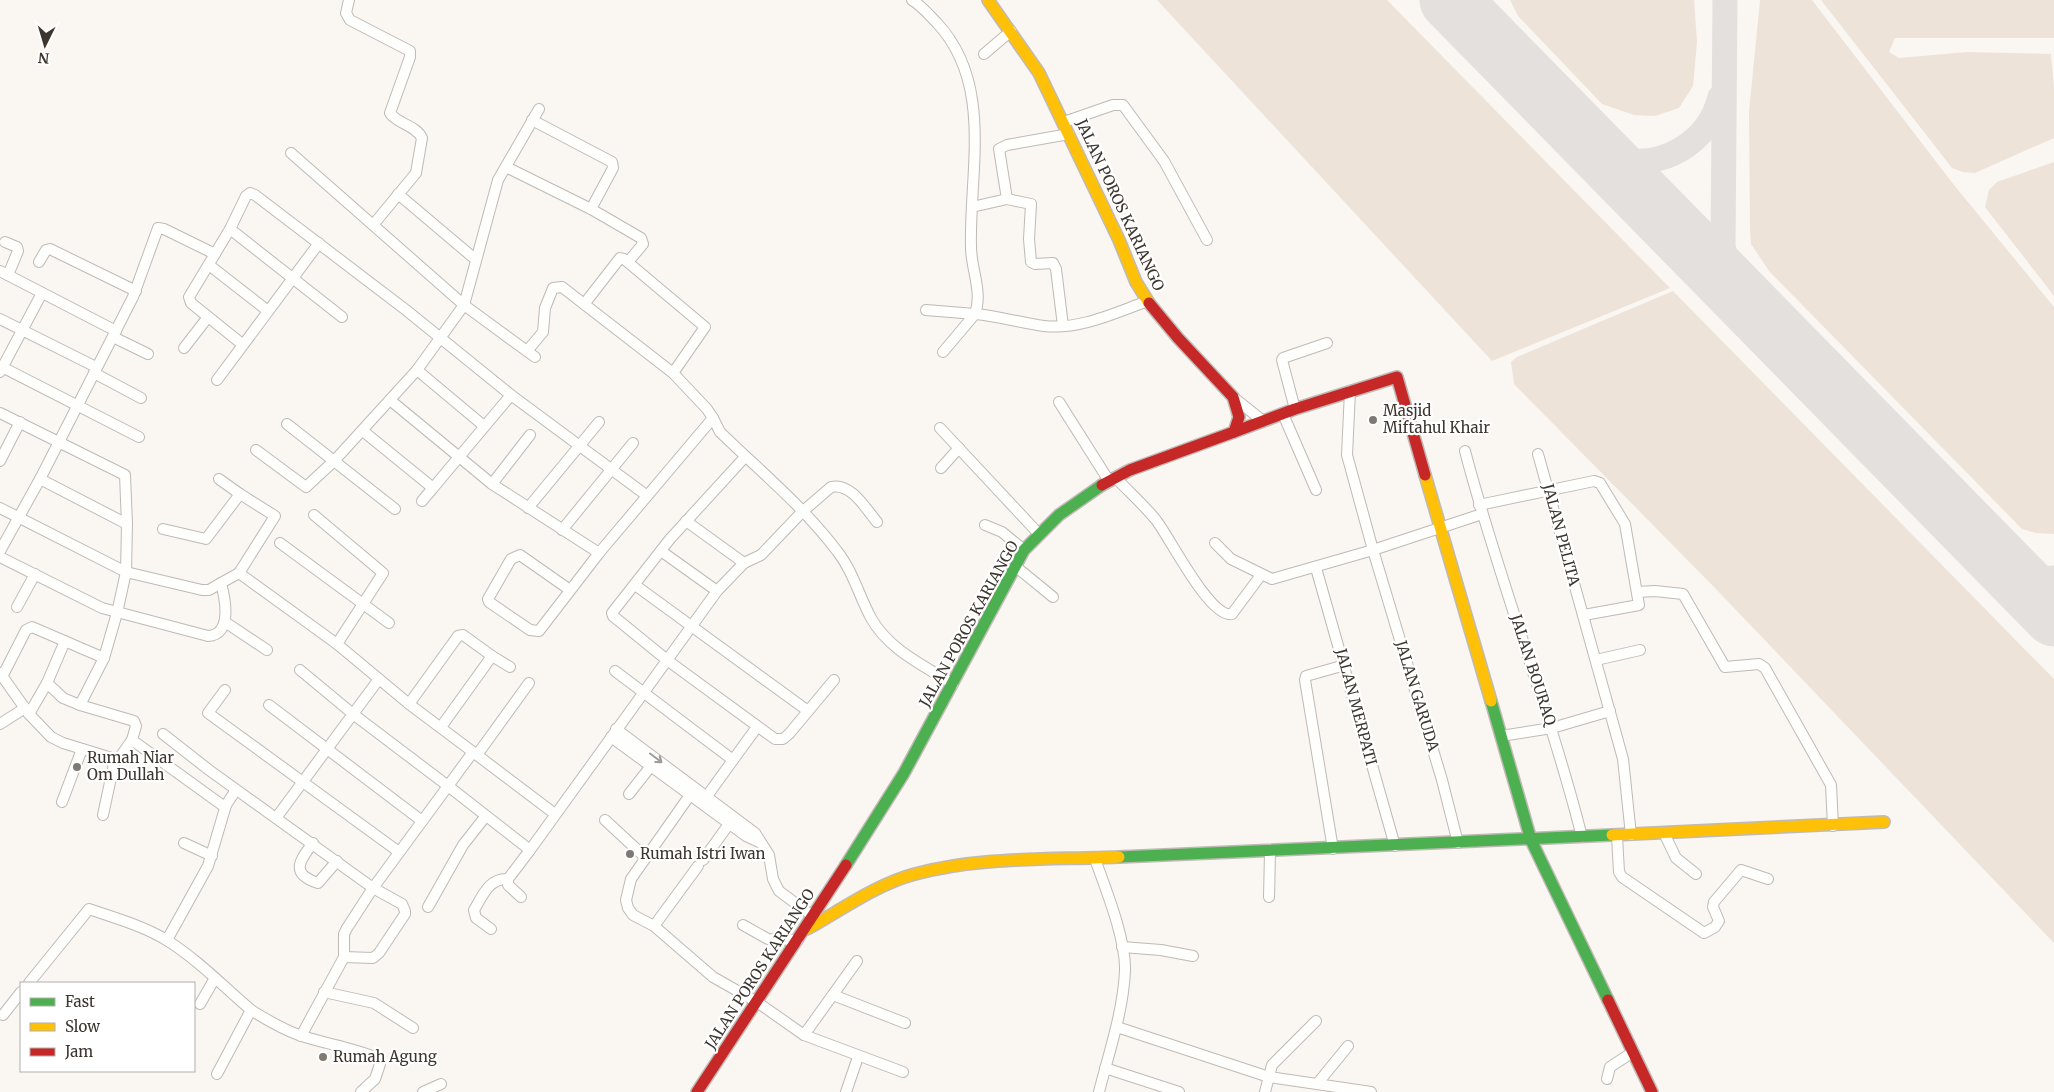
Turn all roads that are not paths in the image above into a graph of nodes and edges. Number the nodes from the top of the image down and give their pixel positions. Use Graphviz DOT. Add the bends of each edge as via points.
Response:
graph roads {
  1 [pos="349,0"];
  2 [pos="912,0"];
  3 [pos="988,0"];
  4 [pos="1011,31"];
  5 [pos="984,54"];
  6 [pos="538,109"];
  7 [pos="532,120"];
  8 [pos="1064,122"];
  9 [pos="1069,134"];
  10 [pos="291,153"];
  11 [pos="506,167"];
  12 [pos="398,194"];
  13 [pos="1007,199"];
  14 [pos="972,207"];
  15 [pos="591,209"];
  16 [pos="373,224"];
  17 [pos="230,228"];
  18 [pos="1207,240"];
  19 [pos="5,242"];
  20 [pos="319,243"];
  21 [pos="215,254"];
  22 [pos="475,259"];
  23 [pos="39,262"];
  24 [pos="628,262"];
  25 [pos="209,265"];
  26 [pos="4,273"];
  27 [pos="293,277"];
  28 [pos="136,291"];
  29 [pos="42,292"];
  30 [pos="1148,301"];
  31 [pos="585,303"];
  32 [pos="464,305"];
  33 [pos="926,310"];
  34 [pos="268,311"];
  35 [pos="975,314"];
  36 [pos="208,317"];
  37 [pos="342,317"];
  38 [pos="0,319"];
  39 [pos="1063,326"];
  40 [pos="22,330"];
  41 [pos="114,334"];
  42 [pos="441,337"];
  43 [pos="1327,343"];
  44 [pos="242,344"];
  45 [pos="184,348"];
  46 [pos="943,352"];
  47 [pos="148,354"];
  48 [pos="1,369"];
  49 [pos="95,370"];
  50 [pos="417,370"];
  51 [pos="673,373"];
  52 [pos="217,380"];
  53 [pos="1350,391"];
  54 [pos="511,395"];
  55 [pos="1233,397"];
  56 [pos="141,398"];
  57 [pos="390,400"];
  58 [pos="1059,402"];
  59 [pos="78,406"];
  60 [pos="1295,409"];
  61 [pos="0,413"];
  62 [pos="1283,414"];
  63 [pos="712,418"];
  64 [pos="1263,421"];
  65 [pos="20,422"];
  66 [pos="599,422"];
  67 [pos="287,424"];
  68 [pos="484,426"];
  69 [pos="940,428"];
  70 [pos="363,431"];
  71 [pos="1234,432"];
  72 [pos="530,435"];
  73 [pos="139,437"];
  74 [pos="59,442"];
  75 [pos="633,443"];
  76 [pos="581,445"];
  77 [pos="959,448"];
  78 [pos="256,450"];
  79 [pos="1466,451"];
  80 [pos="1538,454"];
  81 [pos="458,457"];
  82 [pos="746,457"];
  83 [pos="335,460"];
  84 [pos="0,461"];
  85 [pos="941,468"];
  86 [pos="612,469"];
  87 [pos="40,479"];
  88 [pos="219,479"];
  89 [pos="1112,480"];
  90 [pos="492,484"];
  91 [pos="433,488"];
  92 [pos="1316,490"];
  93 [pos="1550,491"];
  94 [pos="240,494"];
  95 [pos="646,495"];
  96 [pos="422,501"];
  97 [pos="0,508"];
  98 [pos="528,508"];
  99 [pos="395,509"];
  100 [pos="1481,509"];
  101 [pos="802,512"];
  102 [pos="314,516"];
  103 [pos="19,518"];
  104 [pos="686,521"];
  105 [pos="877,522"];
  106 [pos="127,524"];
  107 [pos="985,525"];
  108 [pos="163,528"];
  109 [pos="1439,529"];
  110 [pos="562,530"];
  111 [pos="1038,533"];
  112 [pos="280,543"];
  113 [pos="1215,543"];
  114 [pos="1024,550"];
  115 [pos="1373,550"];
  116 [pos="0,551"];
  117 [pos="661,551"];
  118 [pos="598,553"];
  119 [pos="0,557"];
  120 [pos="744,564"];
  121 [pos="1015,566"];
  122 [pos="1316,568"];
  123 [pos="126,572"];
  124 [pos="239,573"];
  125 [pos="35,574"];
  126 [pos="1261,575"];
  127 [pos="221,583"];
  128 [pos="635,585"];
  129 [pos="570,590"];
  130 [pos="717,591"];
  131 [pos="1636,592"];
  132 [pos="1053,597"];
  133 [pos="363,606"];
  134 [pos="17,607"];
  135 [pos="117,613"];
  136 [pos="1584,615"];
  137 [pos="225,622"];
  138 [pos="389,623"];
  139 [pos="692,627"];
  140 [pos="65,641"];
  141 [pos="337,644"];
  142 [pos="267,650"];
  143 [pos="1640,650"];
  144 [pos="492,656"];
  145 [pos="104,658"];
  146 [pos="667,660"];
  147 [pos="1596,660"];
  148 [pos="1344,665"];
  149 [pos="510,667"];
  150 [pos="300,670"];
  151 [pos="615,671"];
  152 [pos="2,674"];
  153 [pos="379,678"];
  154 [pos="834,680"];
  155 [pos="47,683"];
  156 [pos="529,683"];
  157 [pos="953,684"];
  158 [pos="225,690"];
  159 [pos="643,692"];
  160 [pos="409,704"];
  161 [pos="80,705"];
  162 [pos="269,705"];
  163 [pos="27,711"];
  164 [pos="808,711"];
  165 [pos="1610,711"];
  166 [pos="353,714"];
  167 [pos="0,724"];
  168 [pos="441,726"];
  169 [pos="757,727"];
  170 [pos="1552,728"];
  171 [pos="614,733"];
  172 [pos="163,734"];
  173 [pos="1501,736"];
  174 [pos="132,740"];
  175 [pos="82,749"];
  176 [pos="326,749"];
  177 [pos="475,753"];
  178 [pos="116,759"];
  179 [pos="733,760"];
  180 [pos="651,766"];
  181 [pos="303,782"];
  182 [pos="448,786"];
  183 [pos="236,790"];
  184 [pos="628,794"];
  185 [pos="690,795"];
  186 [pos="707,796"];
  187 [pos="62,802"];
  188 [pos="226,805"];
  189 [pos="555,814"];
  190 [pos="103,815"];
  191 [pos="485,817"];
  192 [pos="276,818"];
  193 [pos="422,820"];
  194 [pos="605,820"];
  195 [pos="1884,822"];
  196 [pos="729,824"];
  197 [pos="1833,826"];
  198 [pos="1664,833"];
  199 [pos="1631,835"];
  200 [pos="1617,836"];
  201 [pos="1582,837"];
  202 [pos="1531,840"];
  203 [pos="184,843"];
  204 [pos="761,843"];
  205 [pos="1458,843"];
  206 [pos="313,844"];
  207 [pos="1394,846"];
  208 [pos="1333,849"];
  209 [pos="530,850"];
  210 [pos="399,852"];
  211 [pos="1270,852"];
  212 [pos="212,856"];
  213 [pos="646,857"];
  214 [pos="1095,859"];
  215 [pos="337,861"];
  216 [pos="1696,874"];
  217 [pos="508,879"];
  218 [pos="1768,879"];
  219 [pos="373,888"];
  220 [pos="521,897"];
  221 [pos="1269,897"];
  222 [pos="428,907"];
  223 [pos="814,917"];
  224 [pos="743,925"];
  225 [pos="654,926"];
  226 [pos="491,929"];
  227 [pos="805,930"];
  228 [pos="167,940"];
  229 [pos="798,940"];
  230 [pos="1122,947"];
  231 [pos="1193,956"];
  232 [pos="344,957"];
  233 [pos="857,961"];
  234 [pos="215,978"];
  235 [pos="30,982"];
  236 [pos="324,992"];
  237 [pos="20,993"];
  238 [pos="833,995"];
  239 [pos="757,1002"];
  240 [pos="200,1004"];
  241 [pos="251,1010"];
  242 [pos="3,1015"];
  243 [pos="1316,1021"];
  244 [pos="905,1024"];
  245 [pos="1117,1027"];
  246 [pos="414,1028"];
  247 [pos="804,1035"];
  248 [pos="301,1036"];
  249 [pos="1348,1046"];
  250 [pos="1633,1052"];
  251 [pos="858,1057"];
  252 [pos="1105,1068"];
  253 [pos="903,1072"];
  254 [pos="217,1074"];
  255 [pos="1269,1077"];
  256 [pos="1607,1079"];
  257 [pos="441,1084"];
  258 [pos="1317,1084"];
  259 [pos="361,1092"];
  260 [pos="423,1092"];
  261 [pos="697,1092"];
  262 [pos="846,1092"];
  263 [pos="1100,1092"];
  264 [pos="1179,1092"];
  265 [pos="1265,1092"];
  266 [pos="1371,1092"];
  267 [pos="1652,1092"];
  1 -- 12 [label="street" via="346,13 350,20 403,47 410,54 390,113 420,133 422,140 416,173"];
  2 -- 14 [label="street" via="944,31 966,72 973,102"];
  3 -- 4 [label="street, JALAN POROS KARIANGO"];
  4 -- 5 [label="street"];
  4 -- 8 [label="street, JALAN POROS KARIANGO" via="1039,73"];
  6 -- 7 [label="street"];
  7 -- 11 [label="street"];
  7 -- 15 [label="street" via="612,162 613,168"];
  8 -- 9 [label="street, JALAN POROS KARIANGO"];
  8 -- 18 [label="street" via="1113,105 1123,105 1164,161"];
  9 -- 13 [label="street" via="999,149"];
  9 -- 30 [label="street, JALAN POROS KARIANGO" via="1136,282"];
  10 -- 16 [label="street"];
  11 -- 15 [label="street"];
  11 -- 22 [label="street" via="498,180"];
  12 -- 16 [label="street"];
  12 -- 22 [label="street"];
  13 -- 14 [label="street"];
  13 -- 39 [label="street" via="1031,204 1031,262 1053,263 1056,269"];
  14 -- 35 [label="street" via="970,248 979,305"];
  15 -- 24 [label="street" via="643,239 643,244"];
  16 -- 32 [label="street"];
  17 -- 20 [label="street" via="246,196 252,193"];
  17 -- 21 [label="street"];
  17 -- 27 [label="street"];
  19 -- 26 [label="street" via="17,247 18,251"];
  20 -- 27 [label="street"];
  20 -- 42 [label="street"];
  21 -- 25 [label="street"];
  21 -- 28 [label="street" via="158,228"];
  22 -- 32 [label="street"];
  23 -- 28 [label="street" via="50,249"];
  24 -- 31 [label="street" via="618,259"];
  24 -- 51 [label="street" via="705,327"];
  25 -- 34 [label="street"];
  25 -- 36 [label="street" via="189,299"];
  26 -- 29 [label="street"];
  27 -- 34 [label="street"];
  27 -- 37 [label="street"];
  28 -- 41 [label="street"];
  29 -- 40 [label="street"];
  29 -- 41 [label="street"];
  30 -- 39 [label="street" via="1087,323"];
  30 -- 55 [label="street, JALAN POROS KARIANGO"];
  31 -- 32 [label="street" via="562,287 553,288 545,308 543,332 531,354"];
  31 -- 51 [label="street"];
  32 -- 42 [label="street"];
  33 -- 35 [label="street"];
  34 -- 44 [label="street"];
  35 -- 39 [label="street"];
  35 -- 46 [label="street"];
  36 -- 44 [label="street"];
  36 -- 45 [label="street"];
  38 -- 40 [label="street"];
  40 -- 48 [label="street"];
  40 -- 49 [label="street"];
  41 -- 47 [label="street"];
  41 -- 49 [label="street"];
  42 -- 50 [label="street"];
  42 -- 54 [label="street"];
  43 -- 60 [label="street" via="1282,360"];
  44 -- 52 [label="street"];
  48 -- 59 [label="street"];
  49 -- 56 [label="street"];
  49 -- 59 [label="street"];
  50 -- 57 [label="street"];
  50 -- 68 [label="street"];
  51 -- 63 [label="street"];
  53 -- 60 [label="street, JALAN POROS KARIANGO"];
  53 -- 109 [label="street, JALAN POROS KARIANGO" via="1397,377"];
  53 -- 115 [label="street, JALAN GARUDA" via="1347,455"];
  54 -- 68 [label="street"];
  54 -- 76 [label="street"];
  55 -- 64 [label="street"];
  55 -- 71 [label="street" via="1239,417"];
  57 -- 70 [label="street"];
  57 -- 81 [label="street"];
  58 -- 89 [label="street"];
  59 -- 73 [label="street"];
  59 -- 74 [label="street"];
  60 -- 62 [label="street, JALAN POROS KARIANGO"];
  61 -- 65 [label="street"];
  62 -- 64 [label="street, JALAN POROS KARIANGO"];
  62 -- 92 [label="street"];
  63 -- 82 [label="street" via="720,432"];
  63 -- 95 [label="street"];
  64 -- 71 [label="street, JALAN POROS KARIANGO"];
  65 -- 74 [label="street"];
  65 -- 84 [label="street"];
  66 -- 76 [label="street"];
  67 -- 83 [label="street"];
  68 -- 81 [label="street"];
  69 -- 77 [label="street"];
  70 -- 83 [label="street"];
  70 -- 91 [label="street"];
  71 -- 89 [label="street, JALAN POROS KARIANGO"];
  72 -- 90 [label="street"];
  74 -- 87 [label="street"];
  74 -- 106 [label="street" via="125,475"];
  75 -- 86 [label="street"];
  76 -- 86 [label="street"];
  76 -- 98 [label="street"];
  77 -- 85 [label="street"];
  77 -- 111 [label="street"];
  78 -- 83 [label="street" via="306,487"];
  79 -- 100 [label="street, JALAN BOURAQ"];
  80 -- 93 [label="street, JALAN PELITA"];
  81 -- 90 [label="street"];
  81 -- 91 [label="street"];
  82 -- 101 [label="street"];
  82 -- 104 [label="street"];
  83 -- 99 [label="street"];
  86 -- 95 [label="street"];
  86 -- 110 [label="street"];
  87 -- 103 [label="street"];
  87 -- 106 [label="street"];
  88 -- 94 [label="street"];
  89 -- 111 [label="street, JALAN POROS KARIANGO"];
  89 -- 126 [label="street" via="1156,520 1199,590 1225,614 1232,614"];
  90 -- 98 [label="street"];
  91 -- 96 [label="street"];
  93 -- 100 [label="street"];
  93 -- 131 [label="street" via="1600,482 1625,524"];
  93 -- 136 [label="street, JALAN PELITA"];
  94 -- 108 [label="street" via="208,539"];
  94 -- 124 [label="street" via="276,516"];
  95 -- 118 [label="street"];
  97 -- 103 [label="street"];
  98 -- 110 [label="street"];
  100 -- 109 [label="street"];
  100 -- 170 [label="street, JALAN BOURAQ"];
  101 -- 105 [label="street" via="827,489 836,486 859,500"];
  101 -- 120 [label="street" via="761,555"];
  101 -- 157 [label="street" via="837,550 851,571 871,618 888,641"];
  102 -- 133 [label="street" via="382,571 383,576"];
  103 -- 116 [label="street"];
  103 -- 123 [label="street"];
  104 -- 117 [label="street"];
  104 -- 120 [label="street"];
  106 -- 123 [label="street"];
  107 -- 114 [label="street" via="1002,532"];
  109 -- 115 [label="street"];
  109 -- 173 [label="street"];
  110 -- 118 [label="street"];
  111 -- 114 [label="street, JALAN POROS KARIANGO"];
  112 -- 133 [label="street"];
  113 -- 126 [label="street" via="1223,554"];
  114 -- 121 [label="street, JALAN POROS KARIANGO"];
  115 -- 122 [label="street"];
  115 -- 205 [label="street, JALAN GARUDA"];
  117 -- 128 [label="street"];
  117 -- 130 [label="street"];
  118 -- 129 [label="street"];
  119 -- 125 [label="street"];
  120 -- 130 [label="street"];
  121 -- 132 [label="street"];
  121 -- 157 [label="street, JALAN POROS KARIANGO"];
  122 -- 126 [label="street" via="1274,579"];
  122 -- 148 [label="street, JALAN MERPATI"];
  123 -- 127 [label="street" via="202,590"];
  123 -- 135 [label="street"];
  124 -- 127 [label="street"];
  124 -- 141 [label="street"];
  125 -- 134 [label="street"];
  125 -- 135 [label="street"];
  127 -- 137 [label="street"];
  128 -- 139 [label="street"];
  128 -- 146 [label="street" via="612,614"];
  129 -- 129 [label="street" via="537,632 488,599 510,559 515,556 520,556"];
  130 -- 139 [label="street"];
  131 -- 136 [label="street" via="1639,605"];
  131 -- 197 [label="street" via="1683,594 1725,667 1759,664 1765,668 1831,784"];
  133 -- 138 [label="street"];
  133 -- 141 [label="street"];
  135 -- 137 [label="street" via="208,636 217,633"];
  135 -- 145 [label="street"];
  136 -- 147 [label="street, JALAN PELITA"];
  137 -- 142 [label="street"];
  139 -- 146 [label="street"];
  139 -- 164 [label="street"];
  140 -- 145 [label="street"];
  140 -- 152 [label="street" via="29,628"];
  140 -- 155 [label="street"];
  141 -- 153 [label="street"];
  143 -- 147 [label="street"];
  144 -- 149 [label="street"];
  144 -- 160 [label="street" via="463,635 458,636"];
  144 -- 168 [label="street"];
  145 -- 161 [label="street"];
  146 -- 159 [label="street"];
  146 -- 169 [label="street"];
  147 -- 165 [label="street, JALAN PELITA"];
  148 -- 207 [label="street, JALAN MERPATI"];
  148 -- 208 [label="street" via="1306,676 1304,680"];
  150 -- 166 [label="street"];
  151 -- 159 [label="street"];
  152 -- 163 [label="street"];
  153 -- 160 [label="street"];
  153 -- 166 [label="street"];
  154 -- 164 [label="street"];
  155 -- 161 [label="street" via="63,698"];
  155 -- 163 [label="street"];
  156 -- 177 [label="street"];
  157 -- 223 [label="street, JALAN POROS KARIANGO" via="904,773"];
  158 -- 181 [label="street" via="208,713"];
  159 -- 171 [label="street"];
  159 -- 179 [label="street"];
  160 -- 168 [label="street"];
  161 -- 174 [label="street" via="134,721 136,726"];
  162 -- 176 [label="street"];
  163 -- 167 [label="street"];
  163 -- 175 [label="street" via="51,737"];
  164 -- 169 [label="street" via="783,739 775,739"];
  165 -- 170 [label="street"];
  165 -- 199 [label="street, JALAN PELITA" via="1623,759"];
  166 -- 176 [label="street"];
  166 -- 182 [label="street"];
  168 -- 177 [label="street"];
  169 -- 179 [label="street"];
  170 -- 173 [label="street"];
  170 -- 201 [label="street, JALAN BOURAQ"];
  171 -- 180 [label="street"];
  171 -- 186 [label="street, one-way"];
  171 -- 189 [label="street"];
  172 -- 183 [label="street"];
  173 -- 202 [label="street"];
  174 -- 178 [label="street"];
  174 -- 188 [label="street"];
  175 -- 178 [label="street"];
  175 -- 187 [label="street"];
  176 -- 181 [label="street"];
  176 -- 193 [label="street"];
  177 -- 182 [label="street"];
  177 -- 189 [label="street"];
  178 -- 190 [label="street"];
  179 -- 186 [label="street"];
  180 -- 184 [label="street"];
  180 -- 185 [label="street"];
  181 -- 192 [label="street"];
  181 -- 210 [label="street"];
  182 -- 191 [label="street"];
  182 -- 193 [label="street"];
  183 -- 188 [label="street"];
  183 -- 192 [label="street"];
  185 -- 196 [label="street"];
  185 -- 213 [label="street"];
  186 -- 204 [label="street" via="755,833"];
  188 -- 212 [label="street"];
  189 -- 209 [label="street"];
  191 -- 209 [label="street"];
  191 -- 222 [label="street" via="463,844"];
  192 -- 206 [label="street"];
  193 -- 210 [label="street"];
  194 -- 213 [label="street"];
  195 -- 197 [label="street"];
  196 -- 204 [label="street"];
  196 -- 225 [label="street"];
  197 -- 198 [label="street"];
  198 -- 199 [label="street"];
  198 -- 216 [label="street" via="1676,858"];
  199 -- 200 [label="street"];
  200 -- 201 [label="street"];
  200 -- 218 [label="street" via="1622,877 1700,932 1715,927 1719,921 1714,902 1741,870"];
  201 -- 202 [label="street"];
  202 -- 205 [label="street"];
  202 -- 250 [label="street"];
  203 -- 212 [label="street"];
  204 -- 223 [label="street" via="769,855 773,879 780,891"];
  205 -- 207 [label="street"];
  206 -- 215 [label="street"];
  206 -- 215 [label="street" via="299,861 304,875 318,883"];
  207 -- 208 [label="street"];
  208 -- 211 [label="street"];
  209 -- 217 [label="street"];
  210 -- 219 [label="street"];
  211 -- 214 [label="street"];
  211 -- 221 [label="street"];
  212 -- 228 [label="street"];
  213 -- 225 [label="street" via="631,879 626,900 633,915"];
  214 -- 227 [label="street" via="968,863 941,867 880,888"];
  214 -- 230 [label="street"];
  215 -- 219 [label="street"];
  217 -- 220 [label="street" via="508,885"];
  217 -- 226 [label="street" via="494,881 474,910 476,918"];
  219 -- 232 [label="street" via="346,928"];
  219 -- 232 [label="street" via="402,904 405,914 379,954 372,958"];
  223 -- 227 [label="street, JALAN POROS KARIANGO"];
  224 -- 229 [label="street" via="768,939"];
  225 -- 239 [label="street" via="713,978"];
  227 -- 229 [label="street, JALAN POROS KARIANGO"];
  228 -- 234 [label="street"];
  228 -- 235 [label="street" via="105,913 89,910"];
  229 -- 239 [label="street, JALAN POROS KARIANGO"];
  230 -- 231 [label="street"];
  230 -- 245 [label="street" via="1125,970"];
  232 -- 236 [label="street"];
  233 -- 238 [label="street"];
  234 -- 240 [label="street"];
  234 -- 241 [label="street"];
  236 -- 246 [label="street" via="374,1003"];
  236 -- 248 [label="street"];
  237 -- 242 [label="street"];
  238 -- 244 [label="street"];
  238 -- 247 [label="street"];
  239 -- 247 [label="street"];
  239 -- 261 [label="street, JALAN POROS KARIANGO"];
  241 -- 248 [label="street"];
  241 -- 254 [label="street"];
  243 -- 255 [label="street" via="1272,1065"];
  245 -- 252 [label="street"];
  245 -- 255 [label="street"];
  247 -- 251 [label="street"];
  248 -- 259 [label="street" via="351,1048 380,1060 375,1080"];
  249 -- 258 [label="street"];
  250 -- 256 [label="street" via="1608,1069"];
  250 -- 267 [label="street"];
  251 -- 253 [label="street"];
  251 -- 262 [label="street"];
  252 -- 263 [label="street"];
  252 -- 264 [label="street"];
  255 -- 258 [label="street"];
  255 -- 265 [label="street"];
  257 -- 260 [label="street"];
  258 -- 266 [label="street"];
}
